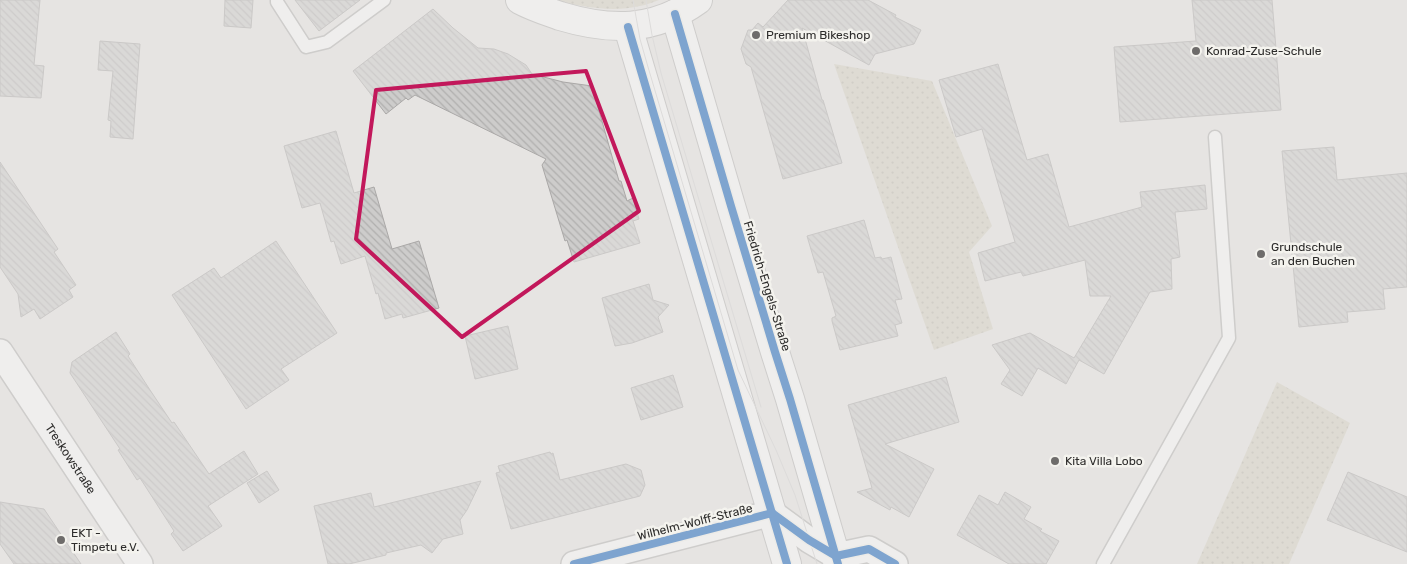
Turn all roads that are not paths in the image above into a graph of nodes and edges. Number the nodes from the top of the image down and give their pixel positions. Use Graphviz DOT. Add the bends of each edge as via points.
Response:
graph roads {
  1 [pos="277,0"];
  2 [pos="384,0"];
  3 [pos="520,0"];
  4 [pos="686,7"];
  5 [pos="628,27"];
  6 [pos="1216,137"];
  7 [pos="0,352"];
  8 [pos="772,513"];
  9 [pos="837,560"];
  10 [pos="140,564"];
  11 [pos="574,564"];
  12 [pos="787,564"];
  13 [pos="895,564"];
  14 [pos="1103,564"];
  1 -- 2 [label="lane" via="306,47 327,42"];
  3 -- 5 [label="main road" via="569,18 603,26"];
  4 -- 5 [label="main road"];
  4 -- 9 [label="main road, Friedrich-Engels-Straße" via="720,169"];
  5 -- 8 [label="main road"];
  6 -- 14 [label="lane" via="1229,338"];
  7 -- 10 [label="street, Treskowstraße"];
  8 -- 9 [label="street, Wilhelm-Wolff-Straße"];
  8 -- 11 [label="street, Wilhelm-Wolff-Straße"];
  8 -- 12 [label="main road"];
  9 -- 13 [label="street" via="869,549"];
}
